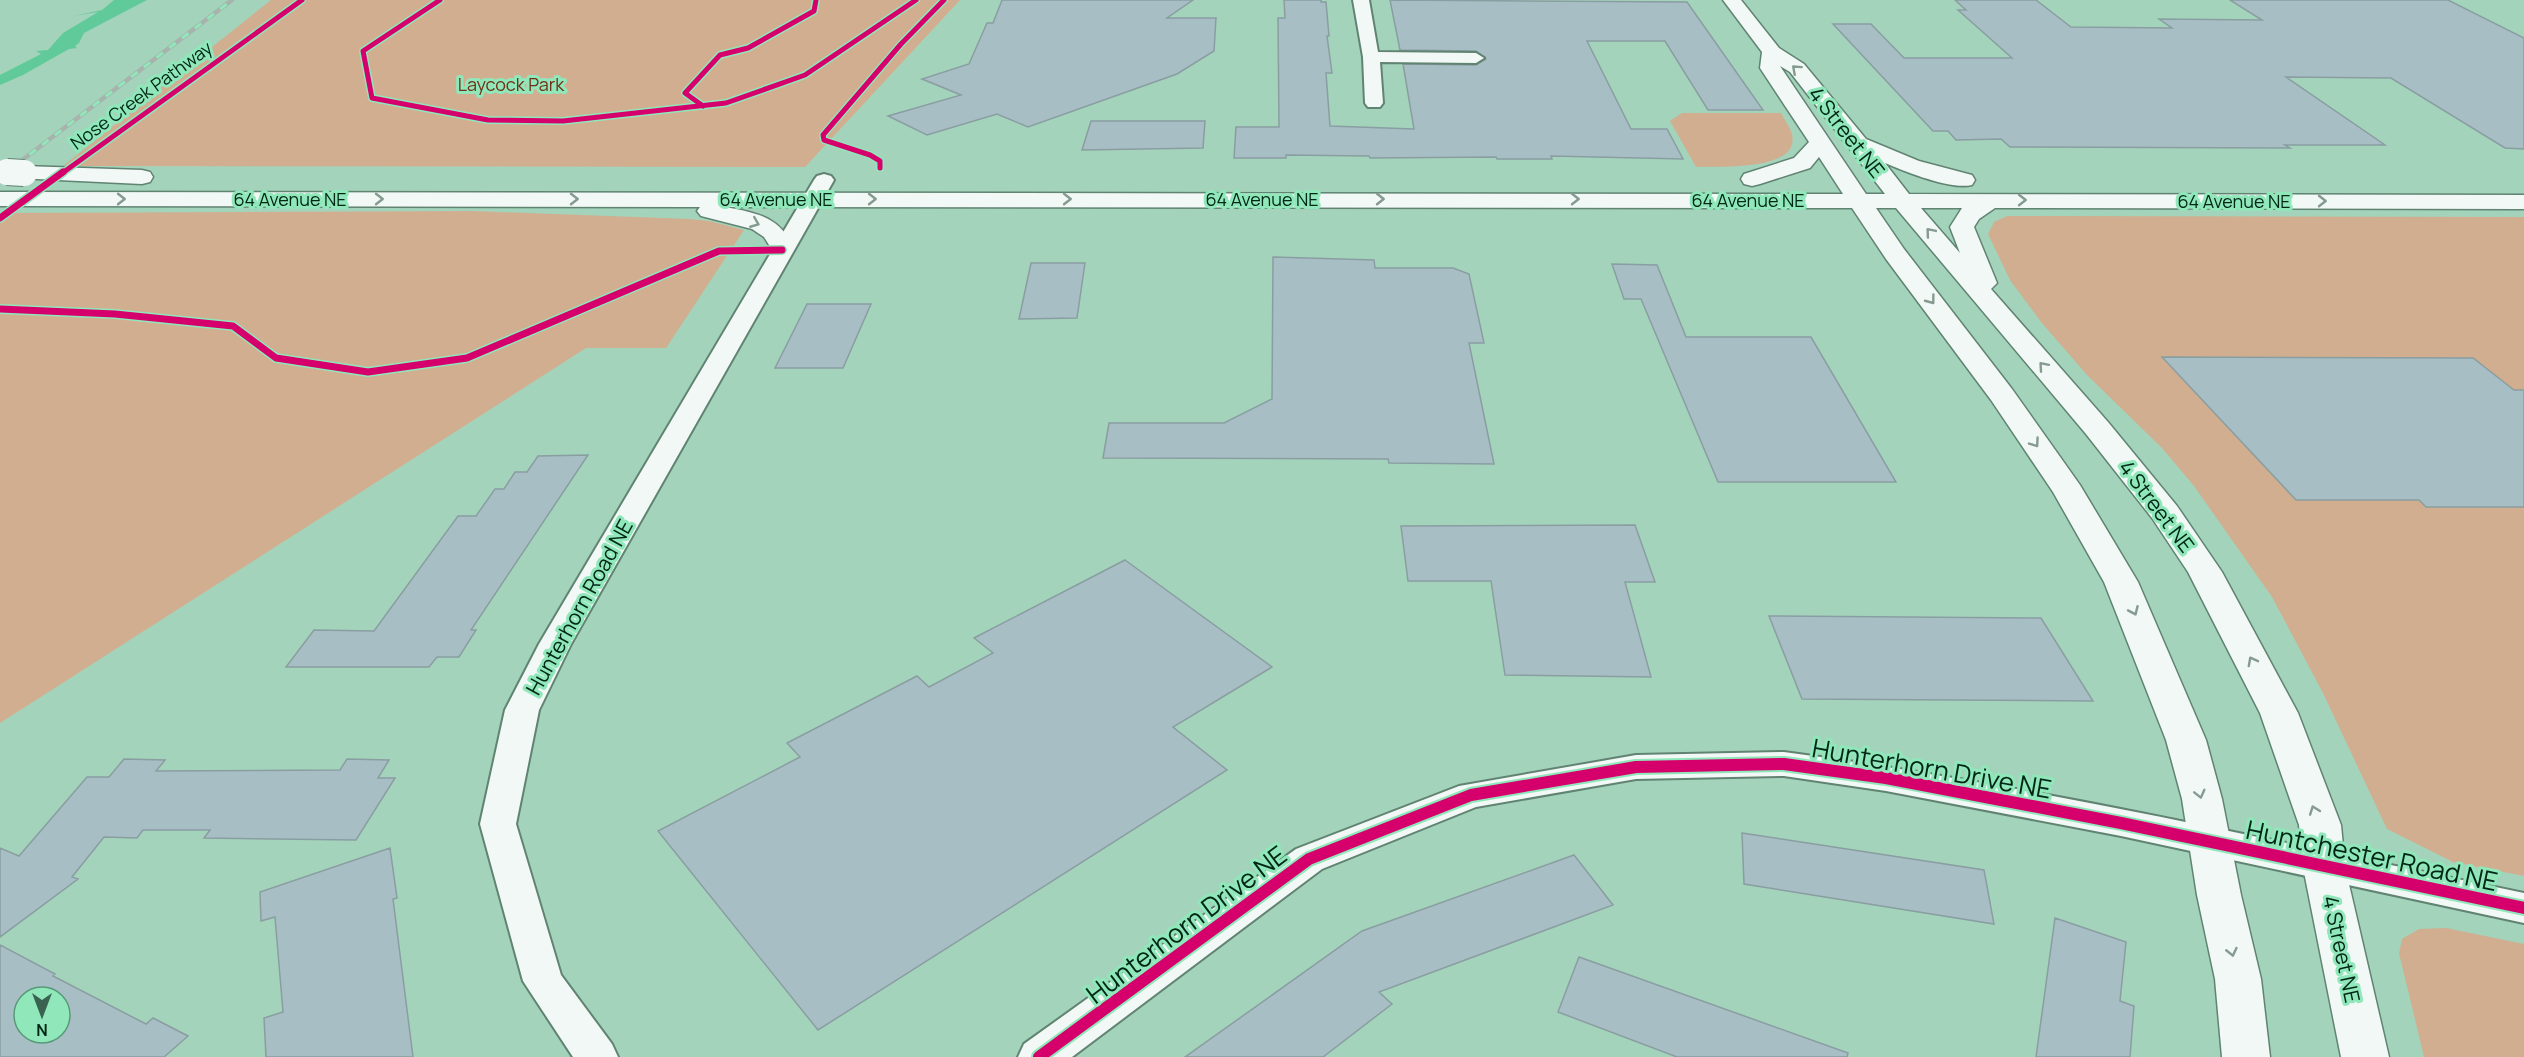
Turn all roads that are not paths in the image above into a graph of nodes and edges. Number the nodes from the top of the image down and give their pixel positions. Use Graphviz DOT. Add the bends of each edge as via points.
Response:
graph roads {
  1 [pos="1361,0"];
  2 [pos="1732,0"];
  3 [pos="1772,52"];
  4 [pos="1371,57"];
  5 [pos="1476,58"];
  6 [pos="1374,103"];
  7 [pos="1857,141"];
  8 [pos="1820,142"];
  9 [pos="21,175"];
  10 [pos="167,178"];
  11 [pos="203,178"];
  12 [pos="1467,179"];
  13 [pos="1728,179"];
  14 [pos="1844,180"];
  15 [pos="1885,180"];
  16 [pos="1964,180"];
  17 [pos="2319,180"];
  18 [pos="70,183"];
  19 [pos="819,189"];
  20 [pos="1752,189"];
  21 [pos="615,198"];
  22 [pos="0,199"];
  23 [pos="1859,200"];
  24 [pos="1901,200"];
  25 [pos="1993,200"];
  26 [pos="2524,202"];
  27 [pos="783,248"];
  28 [pos="1895,254"];
  29 [pos="1994,310"];
  30 [pos="2211,842"];
  31 [pos="2324,867"];
  32 [pos="2524,908"];
  33 [pos="597,1057"];
  34 [pos="1039,1057"];
  35 [pos="2246,1057"];
  36 [pos="2365,1057"];
  1 -- 4 [label="street"];
  2 -- 3 [label="main road, 4 Street NE"];
  7 -- 3 [label="main road, 4 Street NE, one-way" via="1797,68"];
  3 -- 8 [label="main road, 4 Street NE" via="1770,68"];
  4 -- 5 [label="street"];
  4 -- 6 [label="street"];
  7 -- 15 [label="main road, 4 Street NE"];
  7 -- 16 [label="main road" via="1917,169"];
  8 -- 14 [label="main road, 4 Street NE"];
  8 -- 20 [label="main road" via="1802,163"];
  9 -- 18 [label="main road, 64 Avenue NE"];
  10 -- 18 [label="main road, 64 Avenue NE"];
  11 -- 19 [label="main road, 64 Avenue NE"];
  12 -- 19 [label="main road, 64 Avenue NE"];
  13 -- 20 [label="main road, 64 Avenue NE"];
  14 -- 15 [label="main road, 64 Avenue NE"];
  14 -- 20 [label="main road, 64 Avenue NE"];
  14 -- 23 [label="main road, 4 Street NE"];
  15 -- 16 [label="main road, 64 Avenue NE"];
  15 -- 24 [label="main road, 4 Street NE"];
  16 -- 17 [label="main road, 64 Avenue NE"];
  18 -- 21 [label="main road, 64 Avenue NE, one-way"];
  18 -- 22 [label="main road, 64 Avenue NE"];
  19 -- 20 [label="main road, 64 Avenue NE, one-way"];
  19 -- 21 [label="main road, 64 Avenue NE"];
  19 -- 27 [label="street, Hunterhorn Road NE"];
  20 -- 23 [label="main road, 64 Avenue NE"];
  20 -- 28 [label="main road" via="1844,221"];
  21 -- 27 [label="main road, one-way" via="737,216 774,232"];
  23 -- 24 [label="main road, 64 Avenue NE"];
  23 -- 28 [label="main road, 4 Street NE"];
  24 -- 25 [label="main road, 64 Avenue NE"];
  29 -- 24 [label="main road, 4 Street NE, one-way"];
  25 -- 26 [label="main road, 64 Avenue NE, one-way"];
  25 -- 29 [label="main road" via="1971,213 1962,226"];
  27 -- 33 [label="street, Hunterhorn Road NE" via="555,644 522,710 498,824 543,981"];
  28 -- 30 [label="main road, 4 Street NE, one-way" via="2002,395 2069,492 2121,582 2186,740"];
  31 -- 29 [label="main road, 4 Street NE, one-way" via="2320,825 2279,713 2205,572 2165,513"];
  30 -- 31 [label="street, Huntchester Road NE"];
  30 -- 34 [label="street, Hunterhorn Drive NE" via="1886,778 1784,764 1636,767 1471,795 1309,859"];
  30 -- 35 [label="main road, 4 Street NE, one-way" via="2238,979"];
  31 -- 32 [label="street, Huntchester Road NE"];
  31 -- 36 [label="main road, 4 Street NE"];
}
